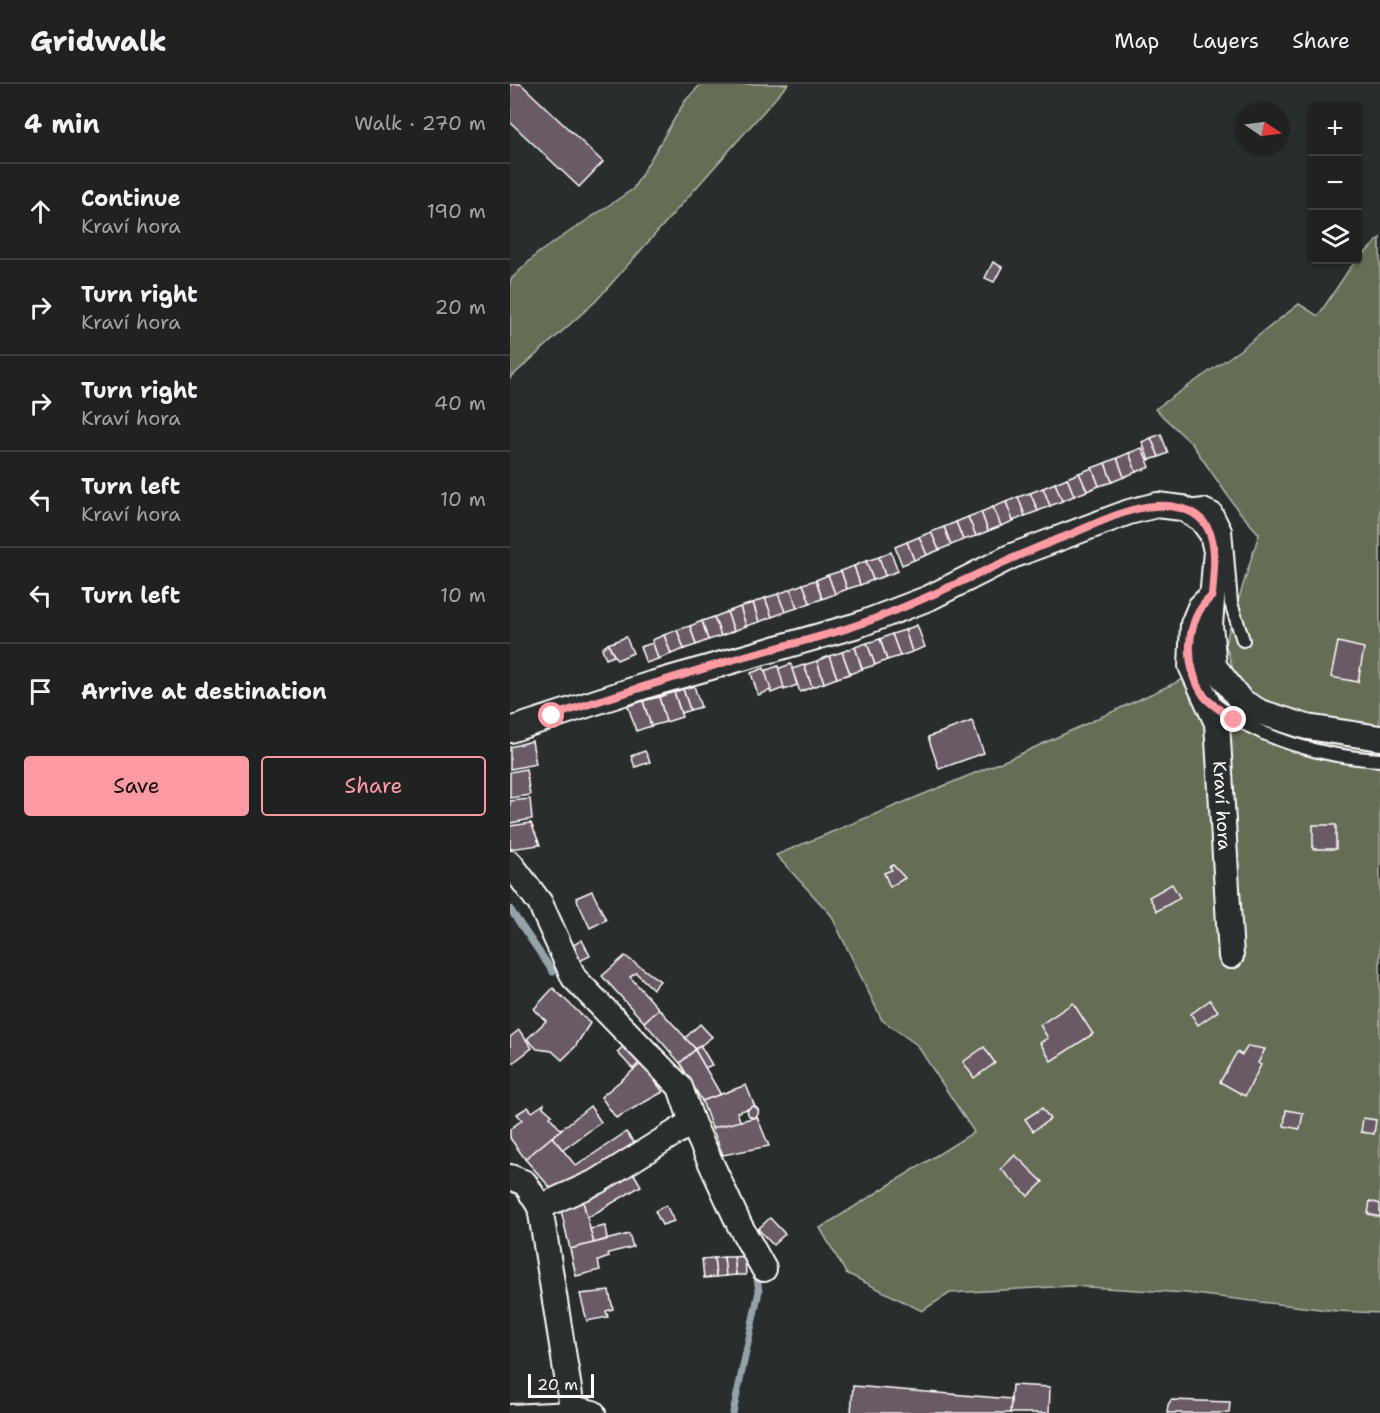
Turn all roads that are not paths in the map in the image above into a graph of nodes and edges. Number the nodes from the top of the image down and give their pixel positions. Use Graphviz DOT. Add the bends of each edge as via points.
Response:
graph roads {
  1 [pos="1182,508"];
  2 [pos="1212,596"];
  3 [pos="1243,640"];
  4 [pos="1205,697"];
  5 [pos="510,730"];
  6 [pos="1380,738"];
  7 [pos="1380,760"];
  8 [pos="510,863"];
  9 [pos="1232,956"];
  10 [pos="692,1122"];
  11 [pos="510,1177"];
  12 [pos="540,1207"];
  13 [pos="764,1269"];
  14 [pos="583,1410"];
  15 [pos="510,1411"];
  1 -- 2 [label="street" via="1201,519 1212,534 1216,551"];
  1 -- 3 [label="lane" via="1204,505 1215,510 1225,530 1231,603"];
  1 -- 5 [label="street" via="1157,505 1129,512 1012,556 929,598 858,625 648,685"];
  2 -- 4 [label="street, Kraví hora" via="1200,607 1190,646 1191,666"];
  2 -- 6 [label="street" via="1214,666 1241,701 1260,712 1307,727"];
  4 -- 7 [label="lane" via="1234,720 1298,746 1353,759"];
  4 -- 9 [label="street, Kraví hora" via="1217,723"];
  8 -- 10 [label="street" via="540,903 574,978 680,1087"];
  10 -- 12 [label="street" via="598,1181"];
  10 -- 13 [label="street"];
  11 -- 12 [label="street" via="525,1183"];
  12 -- 14 [label="street"];
  14 -- 15 [label="lane"];
}
